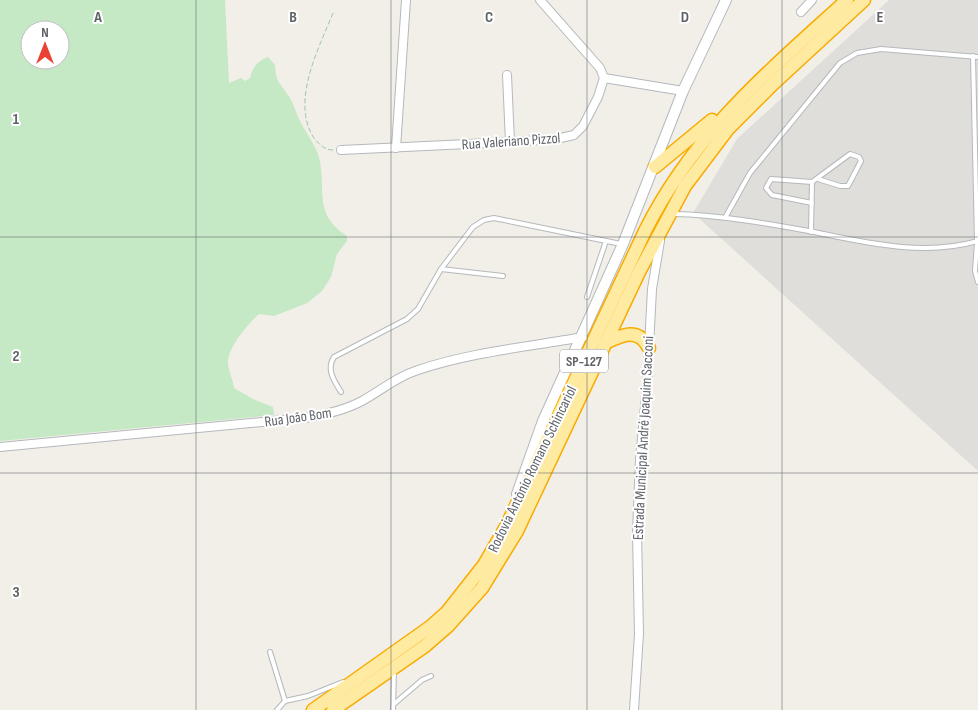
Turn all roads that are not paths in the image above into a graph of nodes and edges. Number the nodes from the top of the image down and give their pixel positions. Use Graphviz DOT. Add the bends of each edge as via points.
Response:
graph roads {
  1 [pos="406,0"];
  2 [pos="540,0"];
  3 [pos="726,0"];
  4 [pos="812,0"];
  5 [pos="847,0"];
  6 [pos="864,0"];
  7 [pos="801,12"];
  8 [pos="976,56"];
  9 [pos="507,75"];
  10 [pos="604,78"];
  11 [pos="684,90"];
  12 [pos="739,98"];
  13 [pos="510,142"];
  14 [pos="396,148"];
  15 [pos="341,150"];
  16 [pos="655,167"];
  17 [pos="818,179"];
  18 [pos="812,182"];
  19 [pos="812,204"];
  20 [pos="669,214"];
  21 [pos="726,216"];
  22 [pos="662,226"];
  23 [pos="811,232"];
  24 [pos="606,241"];
  25 [pos="977,241"];
  26 [pos="623,244"];
  27 [pos="441,269"];
  28 [pos="503,276"];
  29 [pos="978,282"];
  30 [pos="587,297"];
  31 [pos="583,337"];
  32 [pos="605,343"];
  33 [pos="649,348"];
  34 [pos="340,392"];
  35 [pos="0,447"];
  36 [pos="507,525"];
  37 [pos="270,652"];
  38 [pos="394,668"];
  39 [pos="369,672"];
  40 [pos="432,676"];
  41 [pos="285,701"];
  42 [pos="394,704"];
  43 [pos="277,710"];
  44 [pos="314,710"];
  45 [pos="333,710"];
  46 [pos="393,710"];
  47 [pos="634,710"];
  1 -- 14 [label="street"];
  2 -- 10 [label="street" via="600,68"];
  3 -- 11 [label="street"];
  4 -- 7 [label="street"];
  5 -- 12 [label="highway, Rodovia Antônio Romano Schincariol / SP-127"];
  6 -- 20 [label="highway, Rodovia Antônio Romano Schincariol / SP-127" via="728,129 698,166"];
  8 -- 21 [label="lane" via="881,49 857,53 840,63 750,173"];
  8 -- 25 [label="lane"];
  9 -- 13 [label="street"];
  10 -- 11 [label="street"];
  10 -- 13 [label="street, Rua Valeriano Pizzol" via="591,112 574,135"];
  11 -- 16 [label="street"];
  12 -- 16 [label="highway"];
  12 -- 36 [label="highway, Rodovia Antônio Romano Schincariol / SP-127" via="685,163 653,215"];
  13 -- 14 [label="street, Rua Valeriano Pizzol"];
  14 -- 15 [label="street, Rua Valeriano Pizzol"];
  16 -- 26 [label="street"];
  17 -- 17 [label="lane" via="845,156 854,155 861,161 848,186"];
  17 -- 18 [label="lane"];
  18 -- 19 [label="lane"];
  18 -- 19 [label="lane" via="771,179 766,188 772,195"];
  19 -- 23 [label="lane"];
  20 -- 21 [label="lane"];
  20 -- 22 [label="highway, Rodovia Antônio Romano Schincariol / SP-127"];
  21 -- 23 [label="lane"];
  22 -- 32 [label="highway, Rodovia Antônio Romano Schincariol / SP-127"];
  22 -- 33 [label="street, Estrada Municipal André Joaquim Sacconi" via="652,289"];
  23 -- 25 [label="lane" via="865,244 898,246 946,247"];
  24 -- 26 [label="lane"];
  24 -- 27 [label="lane" via="489,218 473,227"];
  24 -- 30 [label="lane"];
  25 -- 29 [label="lane" via="975,270"];
  26 -- 31 [label="street"];
  27 -- 28 [label="lane"];
  27 -- 34 [label="lane" via="418,309 407,319 334,357 330,369"];
  31 -- 35 [label="street, Rua João Bom" via="448,361 416,370 334,413"];
  31 -- 36 [label="street" via="543,421"];
  32 -- 33 [label="highway" via="634,334 640,336"];
  32 -- 38 [label="highway, Rodovia Antônio Romano Schincariol / SP-127" via="517,531 494,570 448,626"];
  33 -- 47 [label="street, Estrada Municipal André Joaquim Sacconi" via="637,504 639,634"];
  36 -- 39 [label="highway, Rodovia Antônio Romano Schincariol / SP-127" via="484,565 447,612"];
  37 -- 41 [label="lane"];
  38 -- 42 [label="lane"];
  38 -- 45 [label="highway, Rodovia Antônio Romano Schincariol / SP-127"];
  39 -- 41 [label="lane" via="308,696"];
  39 -- 44 [label="highway, Rodovia Antônio Romano Schincariol / SP-127"];
  40 -- 42 [label="lane" via="422,680"];
  41 -- 43 [label="lane"];
  42 -- 46 [label="lane"];
}
